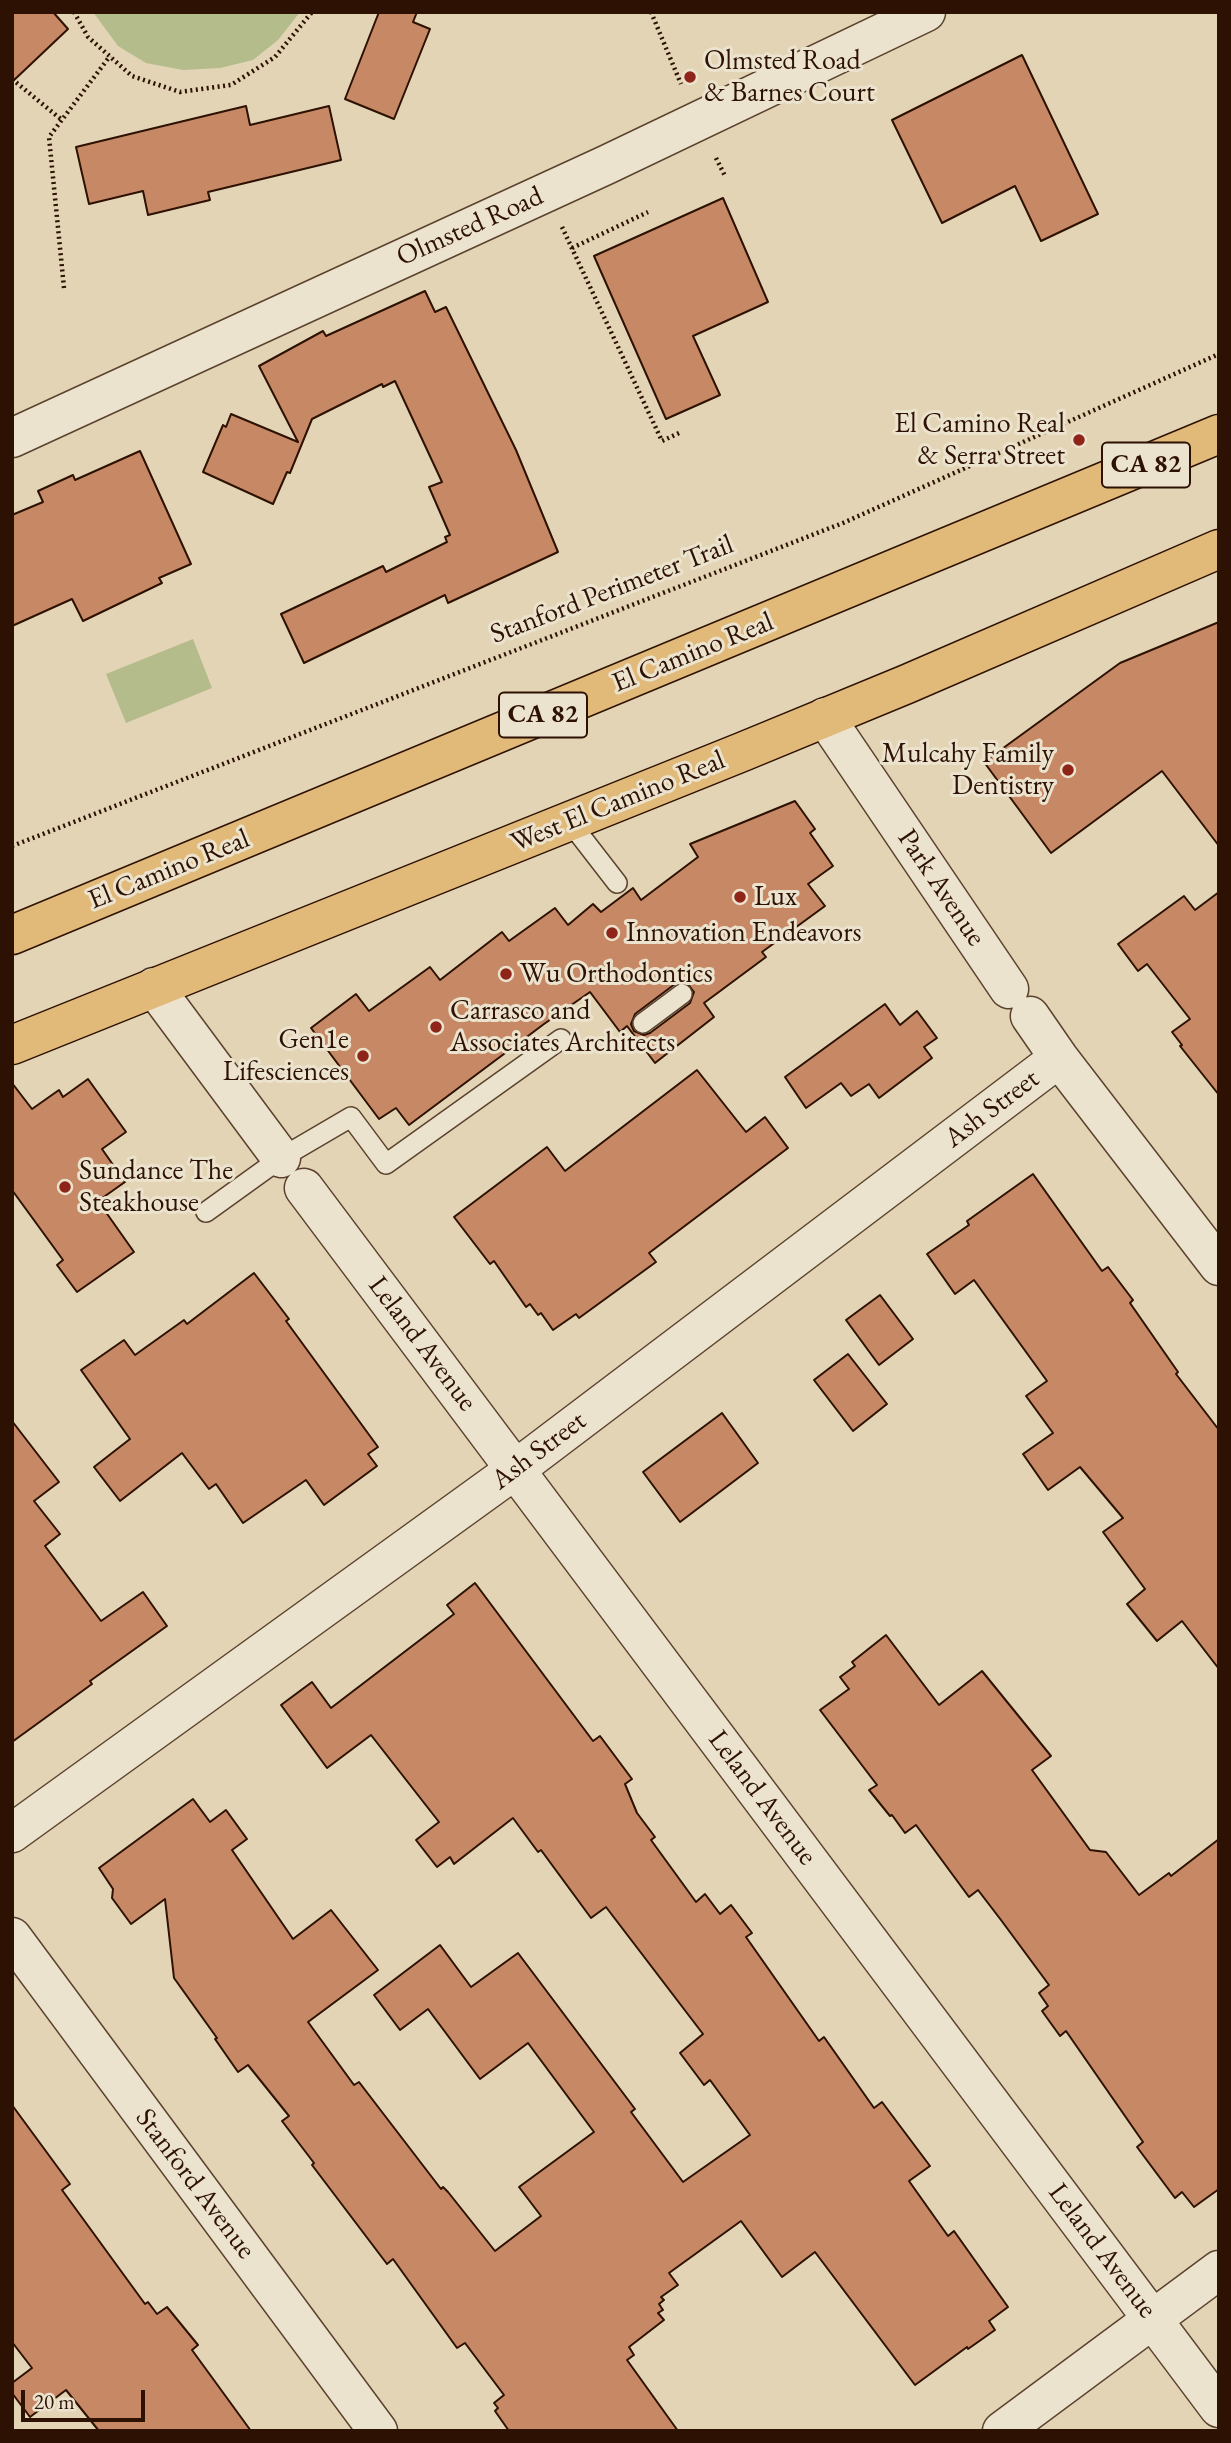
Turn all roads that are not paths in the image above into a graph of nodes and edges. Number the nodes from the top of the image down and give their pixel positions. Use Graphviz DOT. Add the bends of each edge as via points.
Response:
graph roads {
  1 [pos="926,12"];
  2 [pos="1219,434"];
  3 [pos="12,438"];
  4 [pos="1219,549"];
  5 [pos="825,717"];
  6 [pos="569,821"];
  7 [pos="617,883"];
  8 [pos="12,935"];
  9 [pos="154,987"];
  10 [pos="682,994"];
  11 [pos="643,1023"];
  12 [pos="561,1039"];
  13 [pos="12,1045"];
  14 [pos="1059,1058"];
  15 [pos="281,1158"];
  16 [pos="304,1188"];
  17 [pos="206,1212"];
  18 [pos="1219,1266"];
  19 [pos="516,1469"];
  20 [pos="12,1833"];
  21 [pos="12,1937"];
  22 [pos="1219,2270"];
  23 [pos="1153,2319"];
  24 [pos="1219,2408"];
  25 [pos="378,2431"];
  26 [pos="1002,2431"];
  1 -- 3 [label="street, Olmsted Road"];
  2 -- 8 [label="main road, El Camino Real / CA 82"];
  4 -- 5 [label="main road, West El Camino Real"];
  5 -- 6 [label="main road, West El Camino Real"];
  5 -- 14 [label="street, Park Avenue"];
  6 -- 7 [label="lane"];
  6 -- 9 [label="main road, West El Camino Real"];
  9 -- 13 [label="main road, West El Camino Real"];
  9 -- 15 [label="street"];
  10 -- 11 [label="lane"];
  12 -- 15 [label="lane" via="386,1164 351,1117"];
  14 -- 18 [label="street, Park Avenue"];
  14 -- 19 [label="street, Ash Street"];
  15 -- 17 [label="lane"];
  16 -- 19 [label="street, Leland Avenue"];
  19 -- 20 [label="street, Ash Street"];
  19 -- 23 [label="street, Leland Avenue"];
  21 -- 25 [label="street, Stanford Avenue"];
  22 -- 23 [label="street"];
  23 -- 24 [label="street, Leland Avenue"];
  23 -- 26 [label="street"];
}
